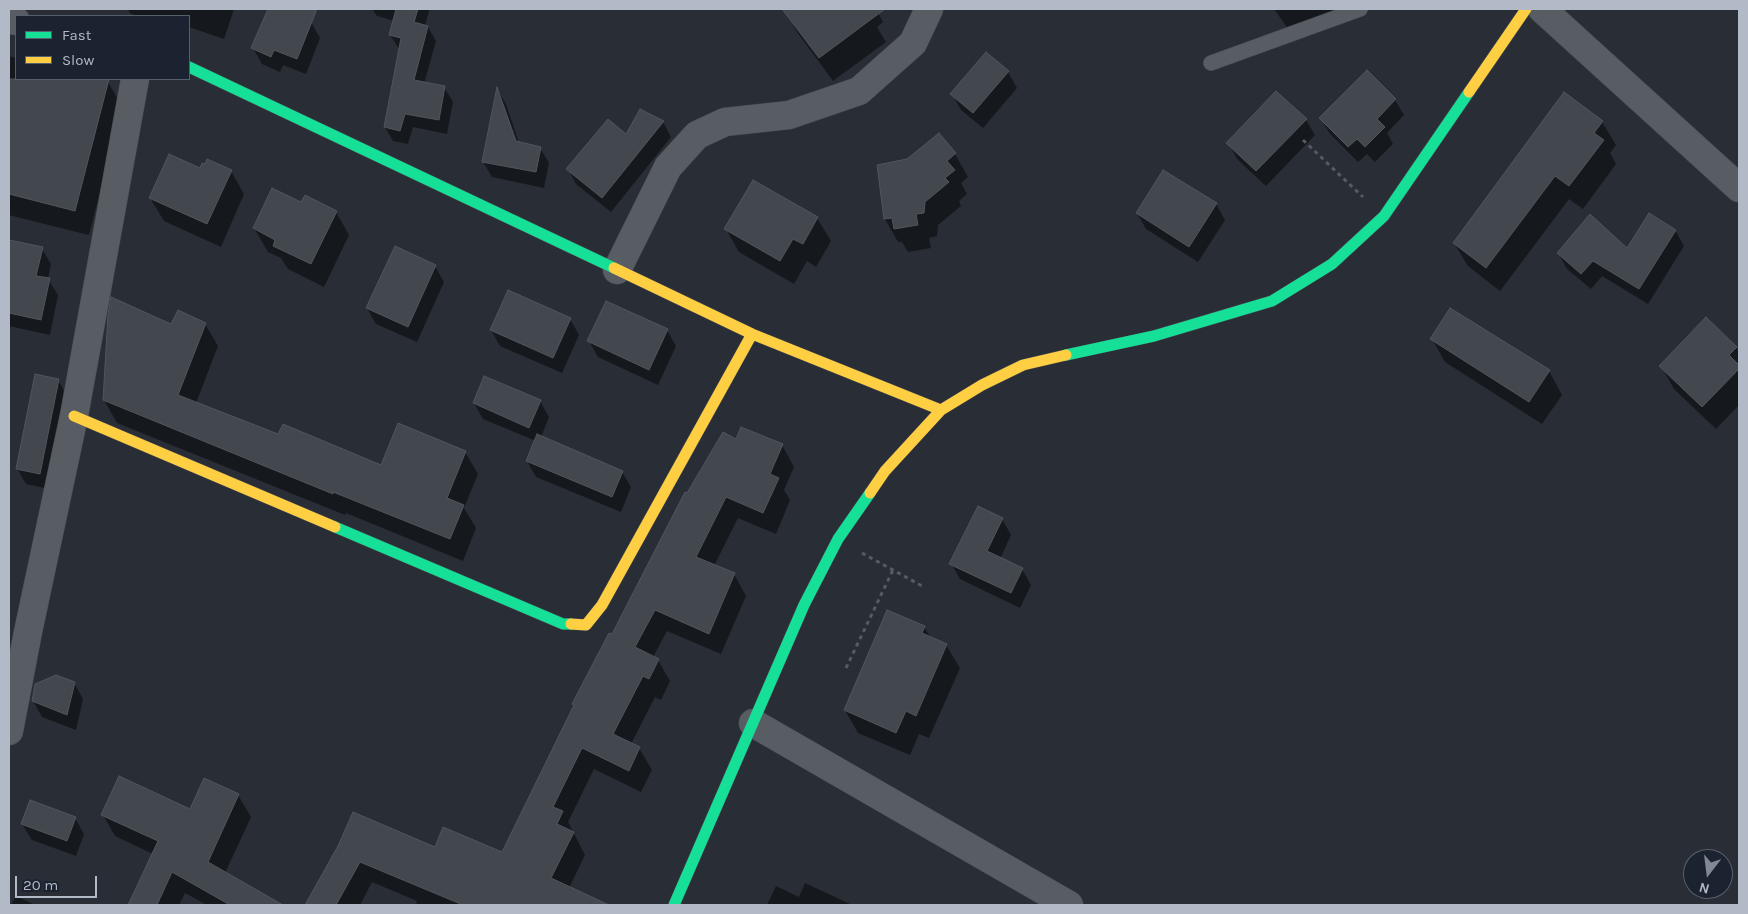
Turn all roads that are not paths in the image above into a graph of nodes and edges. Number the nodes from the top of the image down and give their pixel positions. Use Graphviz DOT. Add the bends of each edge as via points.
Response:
graph roads {
  1 [pos="929,9"];
  2 [pos="1360,9"];
  3 [pos="1526,9"];
  4 [pos="1542,9"];
  5 [pos="1211,63"];
  6 [pos="190,67"];
  7 [pos="135,80"];
  8 [pos="1739,188"];
  9 [pos="617,270"];
  10 [pos="752,334"];
  11 [pos="941,410"];
  12 [pos="74,416"];
  13 [pos="753,723"];
  14 [pos="9,732"];
  15 [pos="674,905"];
  16 [pos="1068,905"];
  1 -- 9 [label="street" via="913,42 859,91 789,115 725,122 697,135 668,168"];
  2 -- 5 [label="lane"];
  3 -- 11 [label="street" via="1384,216 1332,264 1272,301 1154,336 1023,365"];
  4 -- 8 [label="street"];
  6 -- 9 [label="street"];
  7 -- 12 [label="street"];
  9 -- 10 [label="street"];
  10 -- 11 [label="street"];
  10 -- 12 [label="street" via="602,605 586,625 563,624"];
  11 -- 13 [label="street" via="885,471 838,539 804,605"];
  12 -- 14 [label="street"];
  13 -- 15 [label="street"];
  13 -- 16 [label="street"];
}
